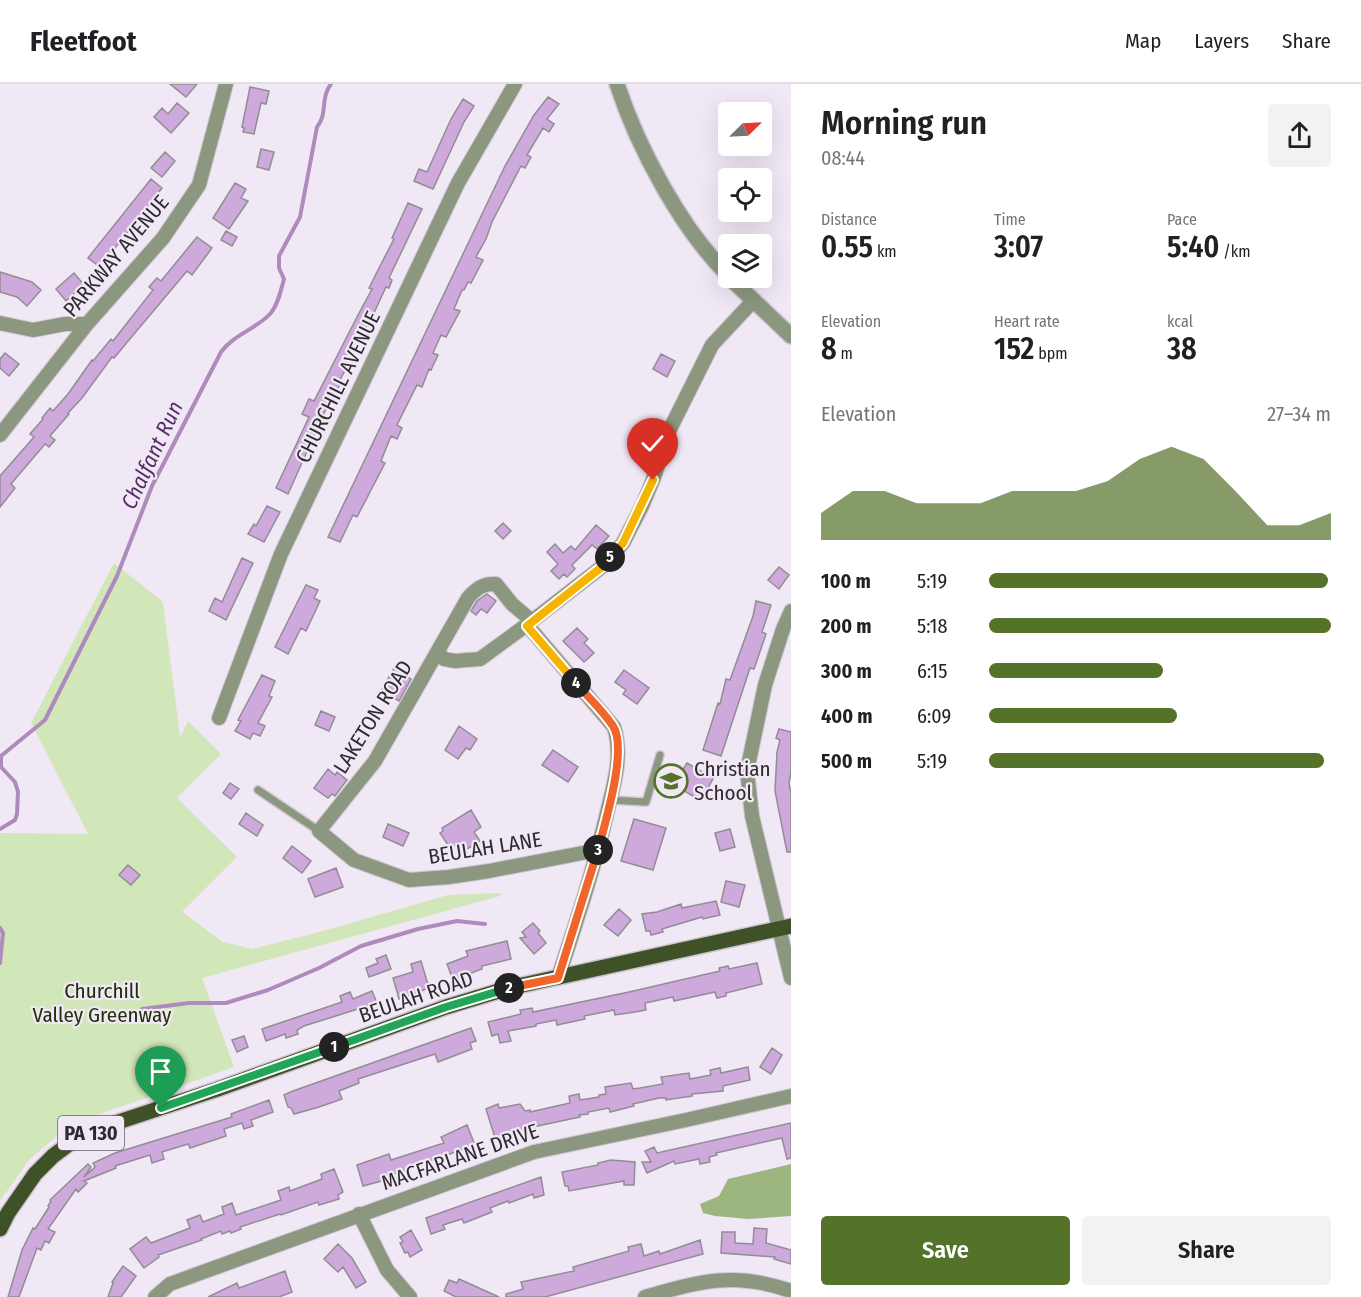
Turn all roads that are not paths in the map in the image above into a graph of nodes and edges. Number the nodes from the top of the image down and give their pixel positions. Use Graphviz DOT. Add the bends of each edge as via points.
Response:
graph roads {
  1 [pos="226,84"];
  2 [pos="515,84"];
  3 [pos="617,84"];
  4 [pos="718,266"];
  5 [pos="741,288"];
  6 [pos="754,300"];
  7 [pos="0,323"];
  8 [pos="87,324"];
  9 [pos="791,336"];
  10 [pos="0,435"];
  11 [pos="791,610"];
  12 [pos="530,623"];
  13 [pos="438,652"];
  14 [pos="219,718"];
  15 [pos="660,755"];
  16 [pos="258,790"];
  17 [pos="610,800"];
  18 [pos="319,831"];
  19 [pos="598,850"];
  20 [pos="784,928"];
  21 [pos="558,978"];
  22 [pos="791,978"];
  23 [pos="791,1095"];
  24 [pos="359,1214"];
  25 [pos="0,1229"];
  26 [pos="791,1291"];
  27 [pos="155,1297"];
  28 [pos="410,1297"];
  29 [pos="645,1297"];
  1 -- 8 [label="street, PARKWAY AVENUE" via="199,185 164,238"];
  2 -- 14 [label="street, CHURCHILL AVENUE" via="458,183 281,554"];
  3 -- 4 [label="street" via="628,118 674,205"];
  5 -- 6 [label="street"];
  6 -- 9 [label="street"];
  6 -- 12 [label="street" via="712,345 669,431 653,480 623,543 603,566"];
  7 -- 8 [label="street" via="33,330"];
  8 -- 10 [label="street, PARKWAY AVENUE"];
  11 -- 20 [label="street" via="765,685 747,771 752,816"];
  12 -- 13 [label="street" via="480,658 455,661 444,659"];
  12 -- 13 [label="street, LAKETON ROAD" via="496,584 478,587"];
  12 -- 17 [label="street" via="614,727 619,742 618,767"];
  13 -- 18 [label="street, LAKETON ROAD" via="375,761"];
  15 -- 17 [label="lane" via="646,802"];
  16 -- 18 [label="lane"];
  17 -- 19 [label="street"];
  18 -- 19 [label="street, BEULAH LANE" via="354,860 409,880 489,872"];
  19 -- 21 [label="street"];
  20 -- 21 [label="main road, BEULAH ROAD / PA 130"];
  20 -- 22 [label="street"];
  21 -- 25 [label="main road, BEULAH ROAD / PA 130" via="446,1007 103,1127 53,1156 35,1174"];
  23 -- 24 [label="street, MACFARLANE DRIVE" via="534,1152"];
  24 -- 27 [label="street, MACFARLANE DRIVE" via="170,1284"];
  24 -- 28 [label="street" via="387,1270"];
  26 -- 29 [label="street" via="767,1283 722,1279"];
}
